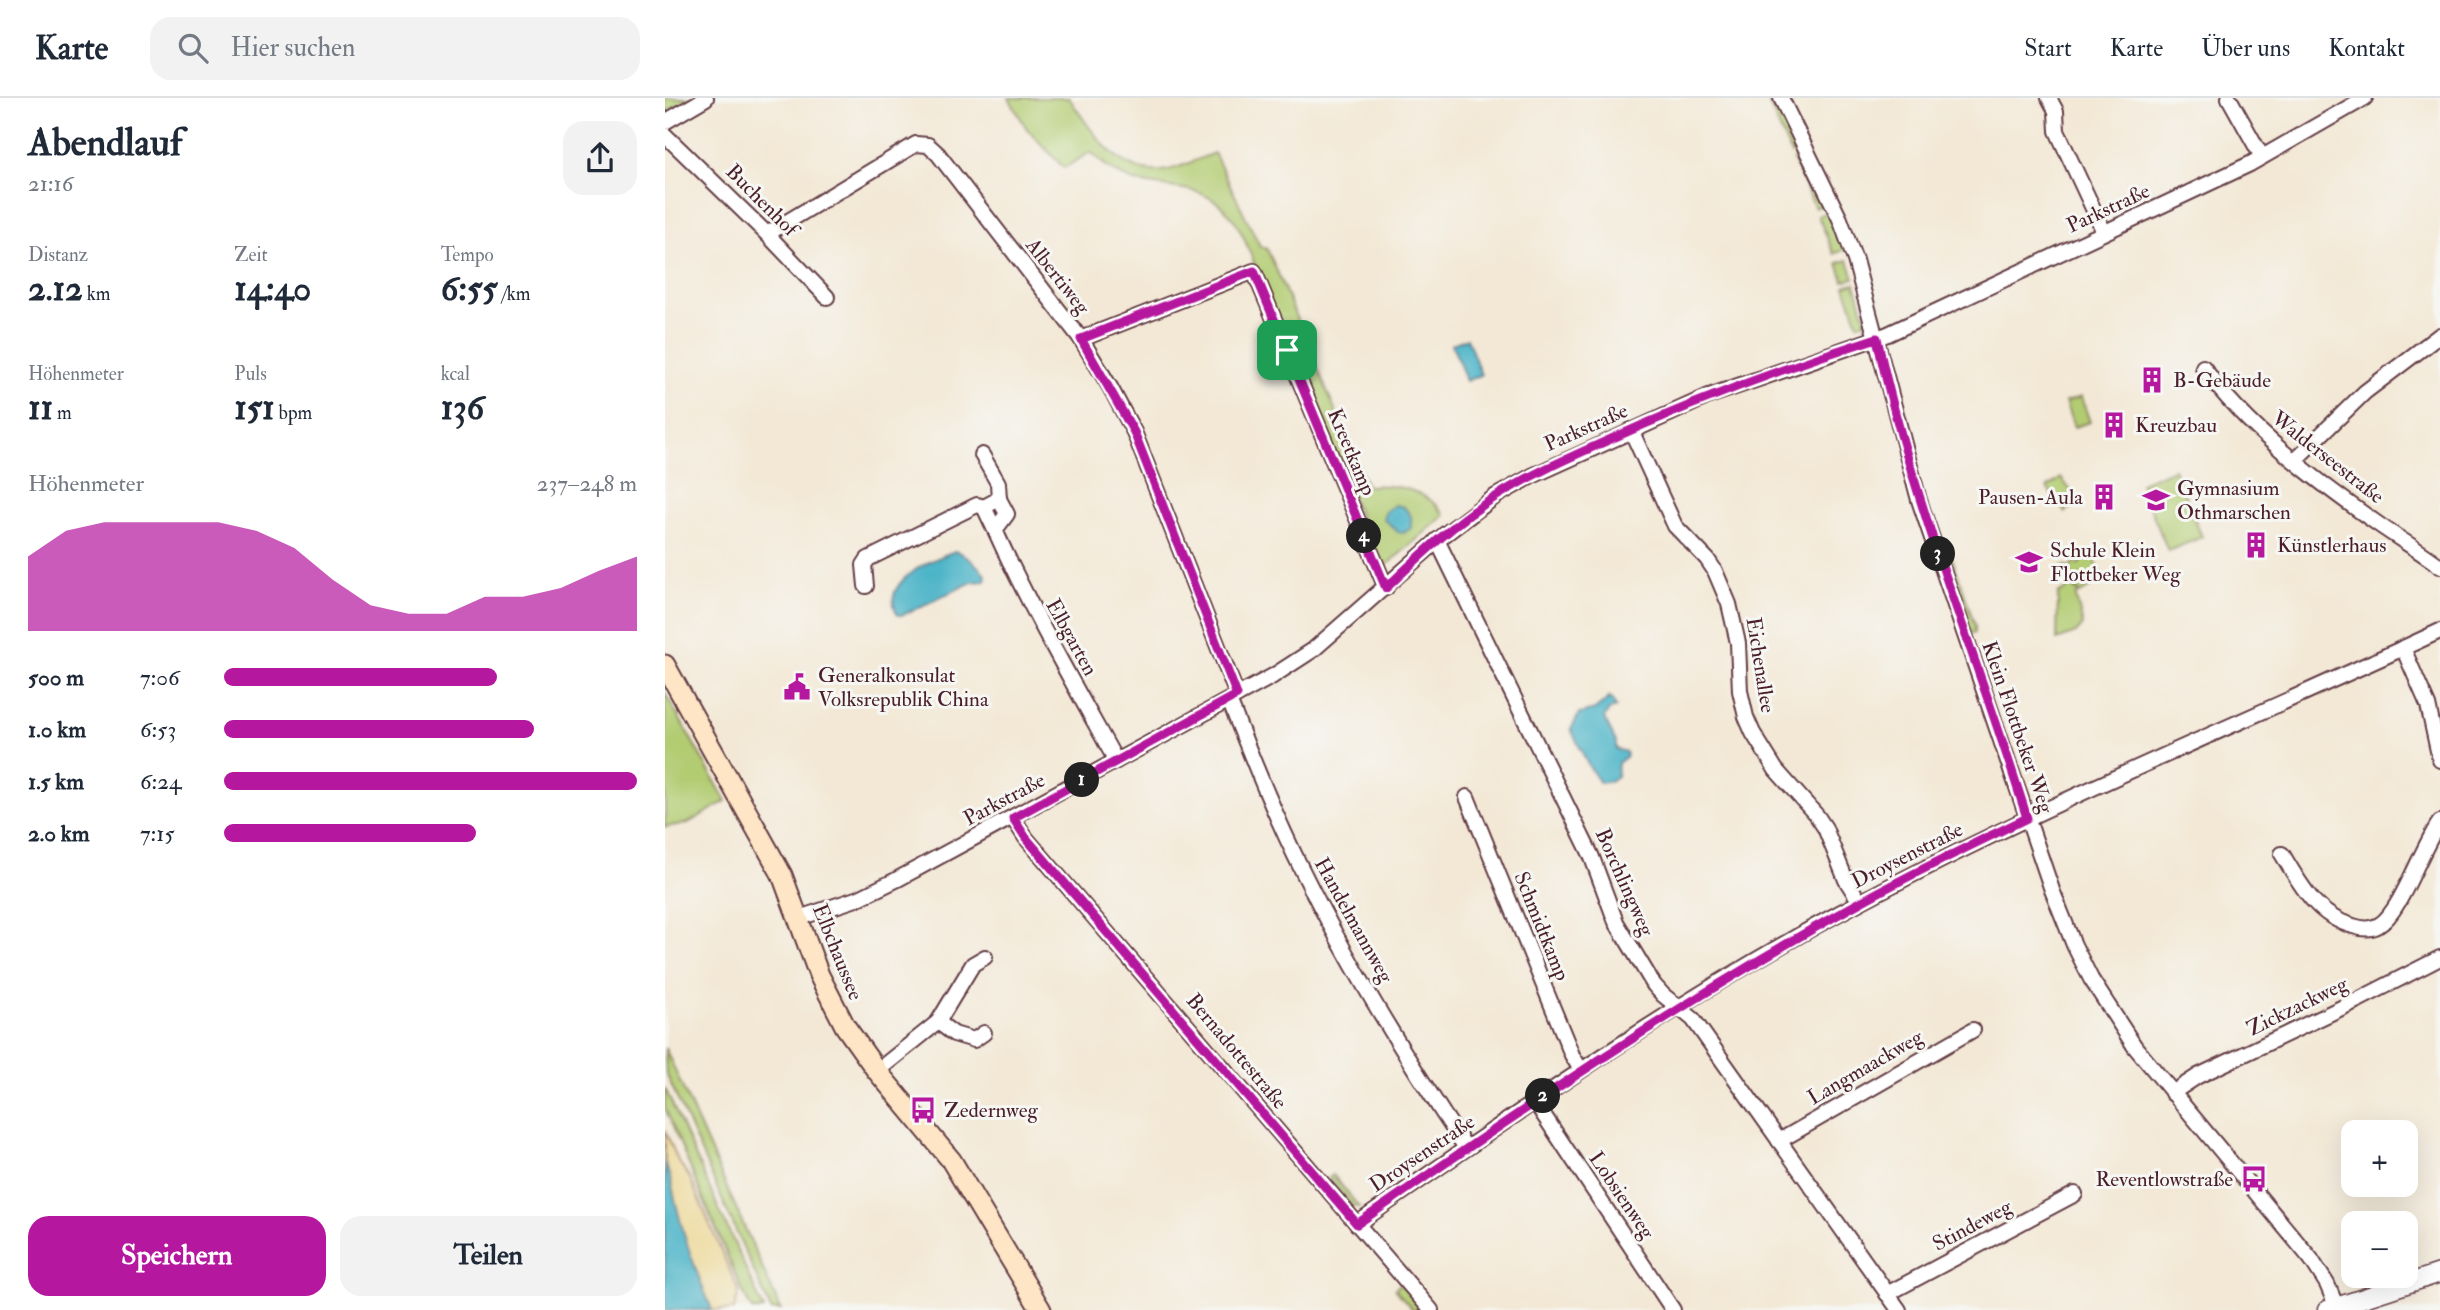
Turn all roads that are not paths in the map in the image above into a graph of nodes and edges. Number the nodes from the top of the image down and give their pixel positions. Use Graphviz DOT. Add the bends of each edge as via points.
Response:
graph roads {
  1 [pos="706,98"];
  2 [pos="1781,98"];
  3 [pos="2049,98"];
  4 [pos="2229,98"];
  5 [pos="2365,98"];
  6 [pos="665,122"];
  7 [pos="665,135"];
  8 [pos="2262,157"];
  9 [pos="2104,232"];
  10 [pos="767,234"];
  11 [pos="827,297"];
  12 [pos="2440,334"];
  13 [pos="1877,338"];
  14 [pos="1081,339"];
  15 [pos="2203,367"];
  16 [pos="1631,430"];
  17 [pos="982,455"];
  18 [pos="2295,460"];
  19 [pos="999,499"];
  20 [pos="984,507"];
  21 [pos="995,530"];
  22 [pos="1437,540"];
  23 [pos="2440,566"];
  24 [pos="866,586"];
  25 [pos="1386,588"];
  26 [pos="2440,631"];
  27 [pos="2403,648"];
  28 [pos="665,665"];
  29 [pos="1233,698"];
  30 [pos="2440,760"];
  31 [pos="1117,761"];
  32 [pos="1467,797"];
  33 [pos="1013,818"];
  34 [pos="2027,818"];
  35 [pos="2440,822"];
  36 [pos="2282,854"];
  37 [pos="1860,902"];
  38 [pos="799,918"];
  39 [pos="985,957"];
  40 [pos="2440,958"];
  41 [pos="1680,1007"];
  42 [pos="938,1022"];
  43 [pos="1973,1030"];
  44 [pos="984,1033"];
  45 [pos="1581,1070"];
  46 [pos="877,1071"];
  47 [pos="2172,1093"];
  48 [pos="1535,1102"];
  49 [pos="1779,1141"];
  50 [pos="1466,1148"];
  51 [pos="2075,1194"];
  52 [pos="1357,1224"];
  53 [pos="2440,1273"];
  54 [pos="1887,1294"];
  55 [pos="2334,1309"];
  56 [pos="1041,1310"];
  57 [pos="1431,1310"];
  58 [pos="1674,1310"];
  59 [pos="1899,1310"];
  1 -- 6 [label="street"];
  2 -- 13 [label="street, Klein Flottbeker Weg" via="1847,237"];
  3 -- 9 [label="street" via="2056,111 2057,131"];
  4 -- 8 [label="street"];
  5 -- 8 [label="street, Parkstraße"];
  7 -- 10 [label="street, Buchenhof"];
  8 -- 9 [label="street, Parkstraße"];
  9 -- 13 [label="street, Parkstraße"];
  10 -- 11 [label="street, Buchenhof"];
  10 -- 14 [label="street, Albertiweg" via="916,144 928,145"];
  12 -- 18 [label="street" via="2365,392"];
  13 -- 16 [label="street, Parkstraße" via="1709,396"];
  13 -- 34 [label="street, Klein Flottbeker Weg" via="1919,500"];
  14 -- 25 [label="street, Kreetkamp" via="1254,271"];
  14 -- 29 [label="street, Albertiweg" via="1134,432"];
  15 -- 18 [label="street, Walderseestraße" via="2254,425"];
  16 -- 22 [label="street, Parkstraße" via="1520,482"];
  16 -- 37 [label="street, Eichenallee" via="1675,526 1707,559 1729,604 1738,643 1740,691 1753,733 1776,770 1825,828"];
  17 -- 19 [label="street" via="998,484"];
  18 -- 23 [label="street, Walderseestraße"];
  19 -- 20 [label="street"];
  19 -- 21 [label="street" via="1007,514"];
  20 -- 21 [label="street, Elbgarten"];
  20 -- 24 [label="street" via="977,505 867,559"];
  21 -- 31 [label="street, Elbgarten" via="1017,580"];
  22 -- 25 [label="street, Parkstraße"];
  22 -- 41 [label="street, Borchlingweg" via="1591,855 1616,922 1654,985"];
  25 -- 29 [label="street, Parkstraße" via="1313,650"];
  26 -- 27 [label="street, Droysenstraße"];
  27 -- 30 [label="street" via="2428,705"];
  27 -- 34 [label="street, Droysenstraße"];
  28 -- 38 [label="main road, Elbchaussee" via="782,875"];
  29 -- 31 [label="street, Parkstraße"];
  29 -- 50 [label="street, Handelmannweg" via="1267,795 1329,924"];
  31 -- 33 [label="street, Parkstraße"];
  32 -- 45 [label="street, Schmidtkamp"];
  33 -- 38 [label="street, Parkstraße" via="875,891"];
  33 -- 52 [label="street, Bernadottestraße"];
  34 -- 37 [label="street, Droysenstraße"];
  34 -- 47 [label="street, Klein Flottbeker Weg" via="2091,979 2135,1047"];
  35 -- 36 [label="street" via="2398,901 2385,921 2371,929 2344,923 2314,903"];
  37 -- 41 [label="street, Droysenstraße"];
  38 -- 46 [label="main road, Elbchaussee" via="832,1003"];
  39 -- 42 [label="street" via="974,964"];
  40 -- 47 [label="street, Zickzackweg"];
  41 -- 45 [label="street, Droysenstraße"];
  41 -- 49 [label="street, Borchlingweg"];
  42 -- 44 [label="street" via="964,1038 974,1040"];
  42 -- 46 [label="street"];
  43 -- 49 [label="street, Langmaackweg"];
  45 -- 48 [label="street, Droysenstraße"];
  46 -- 56 [label="main road, Elbchaussee" via="951,1160"];
  47 -- 55 [label="street, Klein Flottbeker Weg" via="2311,1259 2327,1284"];
  48 -- 50 [label="street, Droysenstraße"];
  48 -- 58 [label="street, Lobsienweg"];
  49 -- 54 [label="street, Borchlingweg"];
  50 -- 52 [label="street, Droysenstraße"];
  51 -- 54 [label="street, Stindeweg"];
  52 -- 57 [label="street, Bernadottestraße"];
  53 -- 55 [label="street"];
  54 -- 59 [label="street, Borchlingweg"];
}
